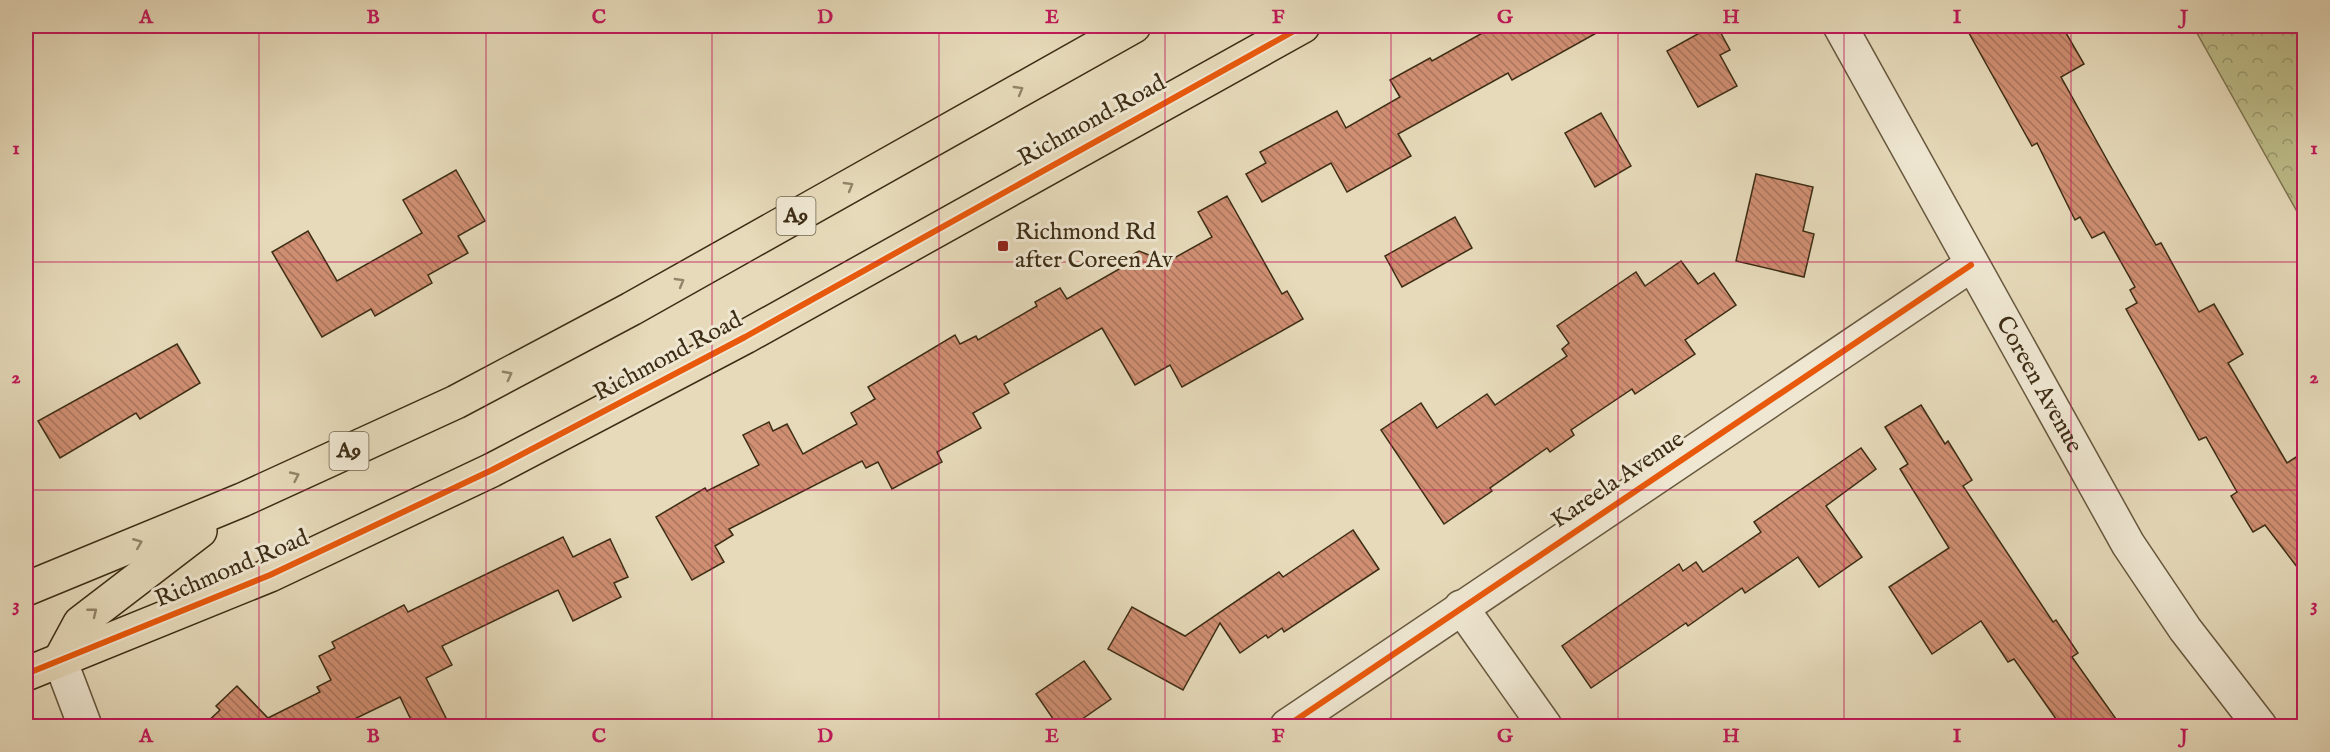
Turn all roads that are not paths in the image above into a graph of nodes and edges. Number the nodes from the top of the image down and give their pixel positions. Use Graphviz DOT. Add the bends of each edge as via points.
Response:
graph roads {
  1 [pos="1134,26"];
  2 [pos="1304,26"];
  3 [pos="1840,26"];
  4 [pos="1971,265"];
  5 [pos="242,500"];
  6 [pos="26,589"];
  7 [pos="1461,607"];
  8 [pos="26,651"];
  9 [pos="60,660"];
  10 [pos="26,674"];
  11 [pos="85,726"];
  12 [pos="1287,726"];
  13 [pos="1545,726"];
  14 [pos="2260,726"];
  5 -- 1 [label="highway, A9, one-way" via="456,402 631,309"];
  2 -- 9 [label="highway, Richmond Road" via="745,337 492,470 270,574"];
  3 -- 4 [label="street, Coreen Avenue"];
  4 -- 7 [label="street, Kareela Avenue"];
  4 -- 14 [label="street, Coreen Avenue" via="2128,544 2185,629"];
  6 -- 5 [label="highway, A9, one-way"];
  9 -- 5 [label="highway, one-way" via="80,623"];
  7 -- 12 [label="street, Kareela Avenue"];
  7 -- 13 [label="street"];
  8 -- 9 [label="highway"];
  9 -- 10 [label="highway, Richmond Road"];
  9 -- 11 [label="street"];
}
